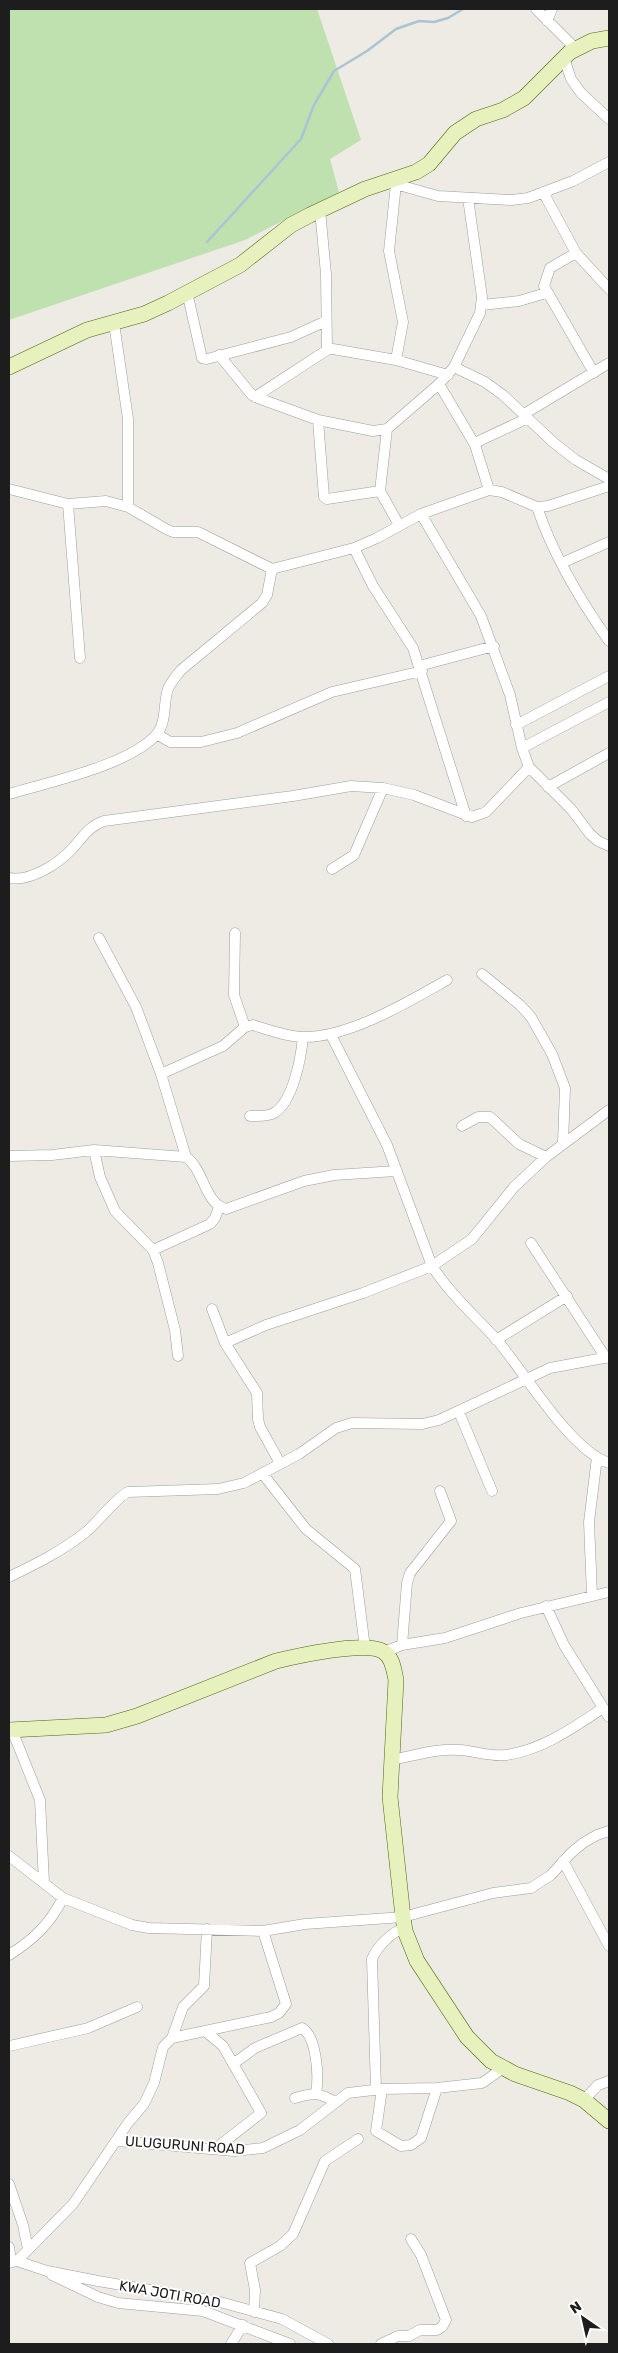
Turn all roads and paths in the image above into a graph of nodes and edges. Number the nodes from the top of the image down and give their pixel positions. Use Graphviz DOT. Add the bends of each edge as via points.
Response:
graph roads {
  1 [pos="536,9"];
  2 [pos="552,9"];
  3 [pos="547,21"];
  4 [pos="609,38"];
  5 [pos="570,53"];
  6 [pos="609,119"];
  7 [pos="609,162"];
  8 [pos="392,183"];
  9 [pos="543,192"];
  10 [pos="468,198"];
  11 [pos="320,210"];
  12 [pos="576,253"];
  13 [pos="609,289"];
  14 [pos="187,292"];
  15 [pos="546,294"];
  16 [pos="482,305"];
  17 [pos="326,321"];
  18 [pos="114,323"];
  19 [pos="326,348"];
  20 [pos="219,355"];
  21 [pos="396,360"];
  22 [pos="609,364"];
  23 [pos="9,367"];
  24 [pos="451,371"];
  25 [pos="594,373"];
  26 [pos="440,384"];
  27 [pos="255,397"];
  28 [pos="526,416"];
  29 [pos="318,420"];
  30 [pos="387,429"];
  31 [pos="475,445"];
  32 [pos="609,479"];
  33 [pos="609,486"];
  34 [pos="9,489"];
  35 [pos="489,490"];
  36 [pos="380,491"];
  37 [pos="68,504"];
  38 [pos="537,506"];
  39 [pos="128,507"];
  40 [pos="421,514"];
  41 [pos="399,525"];
  42 [pos="609,542"];
  43 [pos="354,548"];
  44 [pos="562,563"];
  45 [pos="272,569"];
  46 [pos="609,642"];
  47 [pos="494,646"];
  48 [pos="80,658"];
  49 [pos="420,669"];
  50 [pos="608,679"];
  51 [pos="609,702"];
  52 [pos="516,725"];
  53 [pos="157,734"];
  54 [pos="522,748"];
  55 [pos="609,753"];
  56 [pos="529,767"];
  57 [pos="548,787"];
  58 [pos="384,788"];
  59 [pos="9,794"];
  60 [pos="466,816"];
  61 [pos="609,846"];
  62 [pos="332,869"];
  63 [pos="9,878"];
  64 [pos="235,933"];
  65 [pos="99,938"];
  66 [pos="482,974"];
  67 [pos="447,980"];
  68 [pos="244,1027"];
  69 [pos="332,1035"];
  70 [pos="303,1037"];
  71 [pos="161,1074"];
  72 [pos="608,1110"];
  73 [pos="250,1116"];
  74 [pos="462,1126"];
  75 [pos="563,1143"];
  76 [pos="94,1150"];
  77 [pos="9,1156"];
  78 [pos="186,1157"];
  79 [pos="546,1158"];
  80 [pos="396,1171"];
  81 [pos="219,1207"];
  82 [pos="531,1243"];
  83 [pos="153,1250"];
  84 [pos="432,1266"];
  85 [pos="567,1296"];
  86 [pos="212,1309"];
  87 [pos="496,1340"];
  88 [pos="226,1343"];
  89 [pos="178,1356"];
  90 [pos="608,1357"];
  91 [pos="528,1380"];
  92 [pos="459,1412"];
  93 [pos="597,1457"];
  94 [pos="280,1463"];
  95 [pos="609,1463"];
  96 [pos="262,1473"];
  97 [pos="492,1490"];
  98 [pos="440,1491"];
  99 [pos="9,1576"];
  100 [pos="609,1592"];
  101 [pos="592,1595"];
  102 [pos="546,1606"];
  103 [pos="402,1645"];
  104 [pos="365,1648"];
  105 [pos="384,1652"];
  106 [pos="602,1708"];
  107 [pos="609,1717"];
  108 [pos="10,1730"];
  109 [pos="391,1760"];
  110 [pos="609,1831"];
  111 [pos="9,1856"];
  112 [pos="563,1861"];
  113 [pos="44,1883"];
  114 [pos="63,1898"];
  115 [pos="404,1922"];
  116 [pos="207,1929"];
  117 [pos="263,1931"];
  118 [pos="609,1946"];
  119 [pos="9,1955"];
  120 [pos="137,2007"];
  121 [pos="205,2031"];
  122 [pos="172,2038"];
  123 [pos="9,2046"];
  124 [pos="233,2064"];
  125 [pos="502,2069"];
  126 [pos="609,2081"];
  127 [pos="437,2088"];
  128 [pos="379,2089"];
  129 [pos="316,2093"];
  130 [pos="295,2098"];
  131 [pos="584,2100"];
  132 [pos="335,2102"];
  133 [pos="609,2121"];
  134 [pos="358,2138"];
  135 [pos="117,2141"];
  136 [pos="215,2149"];
  137 [pos="9,2184"];
  138 [pos="411,2239"];
  139 [pos="9,2247"];
  140 [pos="28,2249"];
  141 [pos="12,2261"];
  142 [pos="47,2270"];
  143 [pos="254,2312"];
  144 [pos="243,2325"];
  145 [pos="234,2343"];
  146 [pos="290,2344"];
  147 [pos="328,2344"];
  148 [pos="381,2344"];
  1 -- 3 [label="street"];
  2 -- 3 [label="street"];
  3 -- 5 [label="street"];
  4 -- 5 [label="street" via="592,41"];
  5 -- 6 [label="street" via="571,79"];
  5 -- 8 [label="street" via="524,98 455,132 429,164"];
  7 -- 9 [label="street"];
  8 -- 10 [label="street" via="438,196"];
  8 -- 11 [label="street" via="365,190"];
  8 -- 21 [label="street" via="389,251 403,322"];
  9 -- 10 [label="street" via="512,200"];
  9 -- 12 [label="street"];
  10 -- 16 [label="street"];
  11 -- 14 [label="street" via="292,225 240,265"];
  11 -- 17 [label="street" via="326,274"];
  12 -- 13 [label="street"];
  12 -- 15 [label="street" via="550,268 544,280"];
  14 -- 18 [label="street" via="144,314"];
  14 -- 20 [label="street" via="202,358"];
  15 -- 16 [label="street"];
  15 -- 25 [label="street"];
  16 -- 24 [label="street" via="472,333"];
  17 -- 19 [label="street"];
  17 -- 20 [label="street" via="291,337"];
  18 -- 23 [label="street" via="88,330"];
  18 -- 39 [label="street" via="128,419"];
  19 -- 21 [label="street"];
  19 -- 27 [label="street" via="321,356"];
  20 -- 27 [label="street"];
  21 -- 24 [label="street"];
  22 -- 25 [label="street"];
  24 -- 26 [label="street"];
  24 -- 28 [label="street" via="497,390"];
  25 -- 28 [label="street"];
  26 -- 30 [label="street"];
  26 -- 31 [label="street"];
  27 -- 29 [label="street"];
  28 -- 31 [label="street"];
  28 -- 32 [label="street" via="567,454"];
  29 -- 30 [label="street" via="373,431"];
  29 -- 36 [label="street" via="324,497"];
  30 -- 36 [label="street"];
  31 -- 35 [label="street"];
  33 -- 38 [label="street" via="559,504"];
  34 -- 37 [label="street"];
  35 -- 38 [label="street"];
  35 -- 40 [label="street"];
  36 -- 41 [label="street"];
  37 -- 39 [label="street" via="106,501"];
  37 -- 48 [label="street"];
  38 -- 44 [label="street"];
  39 -- 45 [label="street" via="166,529 198,532"];
  40 -- 41 [label="street"];
  40 -- 47 [label="street" via="481,616"];
  41 -- 43 [label="street"];
  42 -- 44 [label="street"];
  43 -- 45 [label="street"];
  43 -- 49 [label="street" via="373,586 404,631"];
  44 -- 46 [label="street" via="582,602"];
  45 -- 53 [label="street" via="267,595 262,603 173,679"];
  47 -- 49 [label="street"];
  47 -- 52 [label="street"];
  49 -- 53 [label="street" via="323,695 236,733 201,742 170,742"];
  49 -- 60 [label="street"];
  50 -- 52 [label="street"];
  51 -- 54 [label="street"];
  52 -- 54 [label="street"];
  53 -- 59 [label="street" via="123,758"];
  54 -- 56 [label="street"];
  55 -- 57 [label="street"];
  56 -- 57 [label="street"];
  56 -- 60 [label="street" via="486,812 478,817"];
  57 -- 61 [label="street" via="598,842"];
  58 -- 60 [label="street" via="414,795"];
  58 -- 62 [label="street" via="354,855"];
  58 -- 63 [label="street" via="351,786 104,820 89,828 71,850 43,870 18,879"];
  64 -- 68 [label="street" via="234,995"];
  65 -- 71 [label="street" via="136,1007"];
  66 -- 75 [label="street" via="531,1017 552,1054 565,1088"];
  67 -- 69 [label="street"];
  68 -- 70 [label="street" via="253,1025"];
  68 -- 71 [label="street" via="222,1046"];
  69 -- 70 [label="street"];
  69 -- 80 [label="street" via="380,1127"];
  70 -- 73 [label="street" via="297,1077 278,1110 266,1116"];
  71 -- 78 [label="street"];
  72 -- 75 [label="street"];
  74 -- 79 [label="street" via="478,1117 490,1117 519,1144"];
  75 -- 79 [label="street"];
  76 -- 77 [label="street"];
  76 -- 78 [label="street"];
  76 -- 83 [label="street" via="103,1185 115,1211"];
  78 -- 81 [label="street"];
  79 -- 84 [label="street" via="514,1187 472,1239"];
  80 -- 81 [label="street" via="334,1175 304,1181 234,1208"];
  80 -- 84 [label="street"];
  81 -- 83 [label="street" via="210,1224"];
  82 -- 85 [label="street"];
  83 -- 89 [label="street" via="175,1330"];
  84 -- 87 [label="street"];
  84 -- 88 [label="street" via="266,1325"];
  85 -- 87 [label="street"];
  85 -- 90 [label="street"];
  86 -- 88 [label="street"];
  87 -- 91 [label="street"];
  88 -- 94 [label="street" via="257,1393 260,1427"];
  90 -- 91 [label="street" via="550,1368"];
  91 -- 92 [label="street"];
  91 -- 93 [label="street" via="572,1436"];
  92 -- 94 [label="street" via="422,1424 352,1423"];
  92 -- 97 [label="street"];
  93 -- 95 [label="street"];
  93 -- 101 [label="street" via="589,1522"];
  94 -- 96 [label="street"];
  96 -- 99 [label="street" via="244,1483 218,1490 123,1494 86,1532 61,1551"];
  96 -- 104 [label="street" via="306,1528 355,1569"];
  98 -- 103 [label="street" via="451,1521 410,1573"];
  100 -- 101 [label="street"];
  101 -- 102 [label="street"];
  102 -- 103 [label="street" via="445,1638"];
  102 -- 106 [label="street" via="564,1645"];
  103 -- 105 [label="street"];
  104 -- 105 [label="street"];
  104 -- 108 [label="street" via="319,1652 276,1661 106,1725"];
  105 -- 109 [label="street" via="394,1668 396,1680"];
  106 -- 107 [label="street"];
  106 -- 109 [label="street" via="556,1738 515,1753 495,1755 444,1750"];
  108 -- 113 [label="street" via="40,1800"];
  109 -- 115 [label="street" via="390,1804"];
  110 -- 112 [label="street" via="583,1843"];
  111 -- 113 [label="street"];
  112 -- 115 [label="street" via="551,1876 531,1888 493,1893"];
  112 -- 118 [label="street"];
  113 -- 114 [label="street"];
  114 -- 116 [label="street" via="132,1925"];
  114 -- 119 [label="street" via="37,1936"];
  115 -- 117 [label="street" via="305,1924"];
  115 -- 125 [label="street" via="424,1974 467,2037"];
  115 -- 128 [label="street" via="372,1959"];
  116 -- 117 [label="street"];
  116 -- 122 [label="street, ULUGURUNI ROAD" via="204,1986 183,2007"];
  117 -- 121 [label="street" via="286,2004 271,2016"];
  120 -- 123 [label="street" via="88,2028"];
  121 -- 122 [label="street"];
  121 -- 124 [label="street" via="223,2046"];
  122 -- 135 [label="street, ULUGURUNI ROAD" via="161,2050 149,2096"];
  124 -- 129 [label="street" via="255,2048 302,2028 308,2034 317,2064"];
  124 -- 136 [label="street" via="261,2113"];
  125 -- 127 [label="street, ULUGURUNI ROAD" via="482,2083"];
  125 -- 131 [label="street"];
  126 -- 131 [label="street" via="598,2085"];
  127 -- 128 [label="street, ULUGURUNI ROAD"];
  127 -- 128 [label="street" via="421,2138 406,2146 376,2131"];
  128 -- 132 [label="street, ULUGURUNI ROAD" via="348,2093"];
  129 -- 130 [label="street"];
  129 -- 132 [label="street"];
  131 -- 133 [label="street"];
  132 -- 136 [label="street, ULUGURUNI ROAD" via="280,2142 250,2150"];
  134 -- 143 [label="street" via="325,2161 292,2234 280,2246 250,2263 255,2290"];
  135 -- 136 [label="street, ULUGURUNI ROAD"];
  135 -- 140 [label="street, ULUGURUNI ROAD" via="73,2204"];
  137 -- 140 [label="street" via="22,2218"];
  138 -- 148 [label="street" via="421,2255 446,2320 440,2329 420,2330"];
  139 -- 141 [label="street"];
  140 -- 141 [label="street, ULUGURUNI ROAD"];
  141 -- 142 [label="street, KWA JOTI ROAD"];
  142 -- 143 [label="street, KWA JOTI ROAD" via="163,2294 220,2302"];
  142 -- 144 [label="street" via="63,2281 118,2303 203,2311"];
  143 -- 147 [label="street, KWA JOTI ROAD" via="282,2319"];
  144 -- 145 [label="street"];
  144 -- 146 [label="street"];
}
